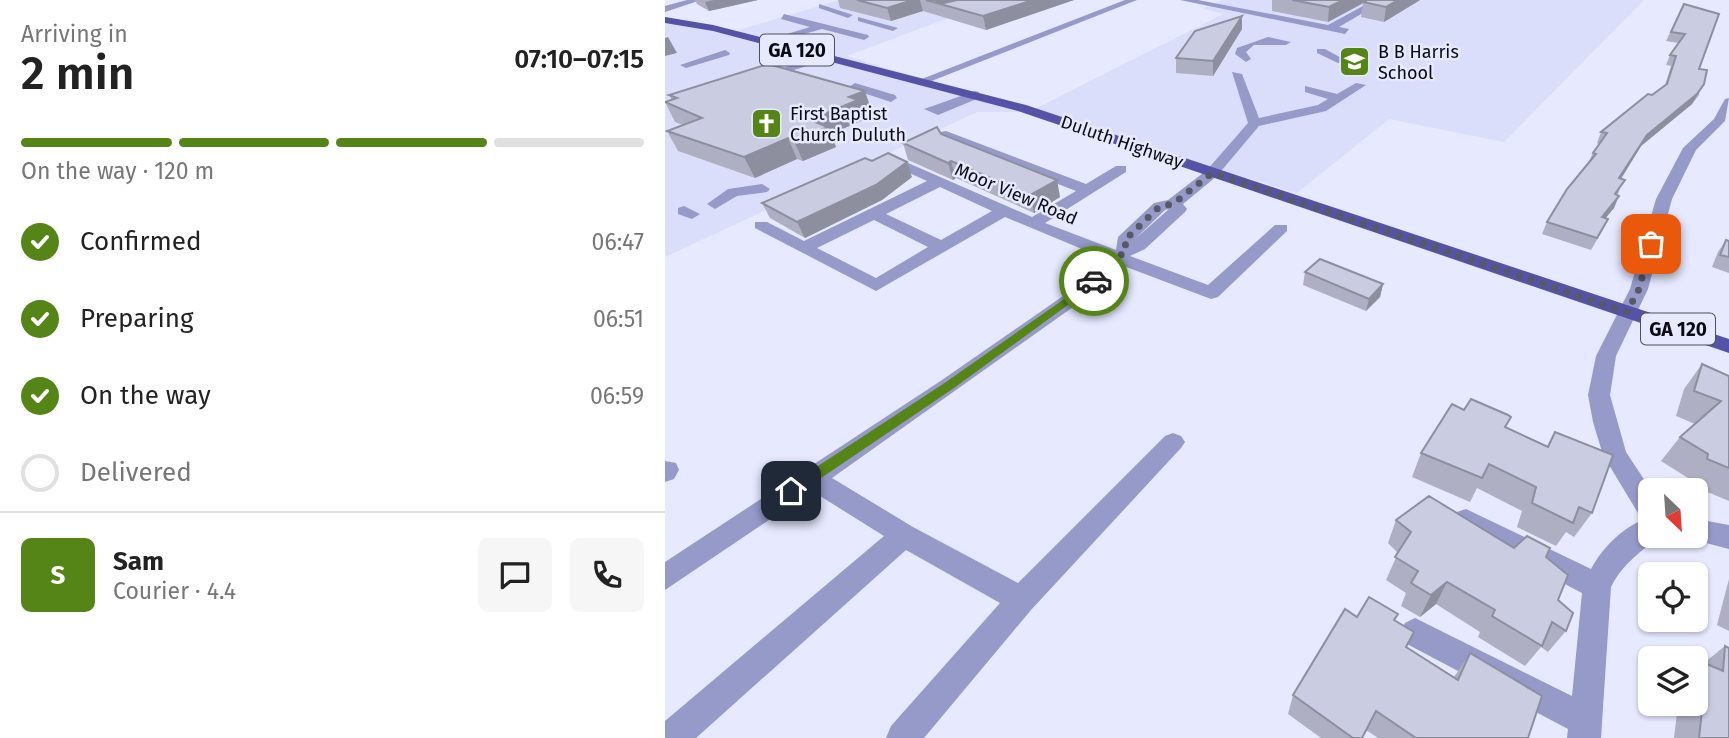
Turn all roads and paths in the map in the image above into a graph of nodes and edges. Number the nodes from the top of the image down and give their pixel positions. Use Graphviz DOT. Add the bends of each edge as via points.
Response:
graph roads {
  1 [pos="697,0"];
  2 [pos="1133,0"];
  3 [pos="1184,0"];
  4 [pos="1203,0"];
  5 [pos="1381,0"];
  6 [pos="1272,4"];
  7 [pos="822,6"];
  8 [pos="1220,7"];
  9 [pos="665,9"];
  10 [pos="1247,9"];
  11 [pos="848,15"];
  12 [pos="784,17"];
  13 [pos="1275,17"];
  14 [pos="861,19"];
  15 [pos="665,20"];
  16 [pos="1357,23"];
  17 [pos="821,26"];
  18 [pos="1344,26"];
  19 [pos="893,28"];
  20 [pos="864,37"];
  21 [pos="768,43"];
  22 [pos="1287,44"];
  23 [pos="1321,51"];
  24 [pos="725,53"];
  25 [pos="826,57"];
  26 [pos="1246,59"];
  27 [pos="1342,61"];
  28 [pos="686,65"];
  29 [pos="1235,74"];
  30 [pos="920,82"];
  31 [pos="744,83"];
  32 [pos="1358,86"];
  33 [pos="855,87"];
  34 [pos="1309,89"];
  35 [pos="975,95"];
  36 [pos="891,98"];
  37 [pos="1338,98"];
  38 [pos="1729,102"];
  39 [pos="930,109"];
  40 [pos="1255,123"];
  41 [pos="946,135"];
  42 [pos="899,163"];
  43 [pos="1121,169"];
  44 [pos="1212,173"];
  45 [pos="938,182"];
  46 [pos="762,189"];
  47 [pos="1088,190"];
  48 [pos="715,204"];
  49 [pos="1173,204"];
  50 [pos="1003,211"];
  51 [pos="874,214"];
  52 [pos="1145,219"];
  53 [pos="1033,224"];
  54 [pos="1162,224"];
  55 [pos="761,225"];
  56 [pos="1281,228"];
  57 [pos="941,247"];
  58 [pos="804,248"];
  59 [pos="1124,252"];
  60 [pos="1627,312"];
  61 [pos="1729,346"];
  62 [pos="1173,442"];
  63 [pos="1615,455"];
  64 [pos="1590,456"];
  65 [pos="812,478"];
  66 [pos="1638,491"];
  67 [pos="1466,520"];
  68 [pos="1708,533"];
  69 [pos="904,535"];
  70 [pos="1638,537"];
  71 [pos="1729,537"];
  72 [pos="665,577"];
  73 [pos="1597,586"];
  74 [pos="1021,600"];
  75 [pos="1415,633"];
  76 [pos="1585,729"];
  77 [pos="671,738"];
  78 [pos="903,738"];
  1 -- 9 [label="street"];
  2 -- 30 [label="street"];
  3 -- 8 [label="street"];
  4 -- 10 [label="street"];
  5 -- 18 [label="street"];
  6 -- 10 [label="street"];
  7 -- 11 [label="street"];
  8 -- 10 [label="street"];
  8 -- 13 [label="street"];
  10 -- 13 [label="street"];
  12 -- 17 [label="street"];
  13 -- 18 [label="street" via="1330,28"];
  14 -- 19 [label="street"];
  15 -- 21 [label="main road, Duluth Highway / GA 120"];
  16 -- 18 [label="street"];
  17 -- 20 [label="street"];
  17 -- 21 [label="street"];
  21 -- 25 [label="main road, Duluth Highway / GA 120"];
  22 -- 26 [label="street" via="1268,40 1253,45 1241,50"];
  23 -- 27 [label="street"];
  24 -- 28 [label="street"];
  25 -- 30 [label="main road, Duluth Highway / GA 120"];
  25 -- 31 [label="street"];
  29 -- 40 [label="street"];
  30 -- 35 [label="main road, Duluth Highway / GA 120"];
  32 -- 37 [label="street"];
  33 -- 36 [label="street"];
  34 -- 37 [label="street"];
  35 -- 39 [label="street" via="938,111"];
  35 -- 44 [label="main road, Duluth Highway / GA 120"];
  37 -- 40 [label="street" via="1326,110"];
  38 -- 60 [label="street" via="1719,121 1690,148 1664,199 1639,289"];
  40 -- 44 [label="street"];
  41 -- 47 [label="street"];
  42 -- 45 [label="street, Moor View Road"];
  43 -- 47 [label="street"];
  44 -- 49 [label="street"];
  44 -- 60 [label="main road, Duluth Highway / GA 120"];
  45 -- 50 [label="street, Moor View Road"];
  45 -- 51 [label="street"];
  46 -- 48 [label="street" via="733,192"];
  47 -- 53 [label="street"];
  49 -- 52 [label="street" via="1160,206"];
  49 -- 54 [label="street" via="1179,208"];
  50 -- 53 [label="street, Moor View Road"];
  50 -- 57 [label="street"];
  51 -- 57 [label="street"];
  51 -- 58 [label="street"];
  52 -- 54 [label="street"];
  52 -- 59 [label="street" via="1124,241"];
  53 -- 59 [label="street, Moor View Road"];
  54 -- 59 [label="street"];
  55 -- 58 [label="street"];
  56 -- 59 [label="street, Moor View Road" via="1211,293"];
  57 -- 58 [label="street" via="876,285"];
  59 -- 65 [label="street" via="1083,291"];
  60 -- 61 [label="main road, Duluth Highway / GA 120"];
  60 -- 63 [label="street" via="1606,356 1599,395"];
  62 -- 74 [label="street"];
  63 -- 64 [label="street"];
  63 -- 66 [label="street"];
  65 -- 69 [label="street"];
  65 -- 72 [label="street"];
  67 -- 73 [label="street"];
  68 -- 71 [label="street"];
  69 -- 74 [label="street"];
  69 -- 77 [label="street"];
  70 -- 73 [label="street" via="1609,563"];
  73 -- 76 [label="street"];
  74 -- 78 [label="street"];
  75 -- 76 [label="street"];
}
